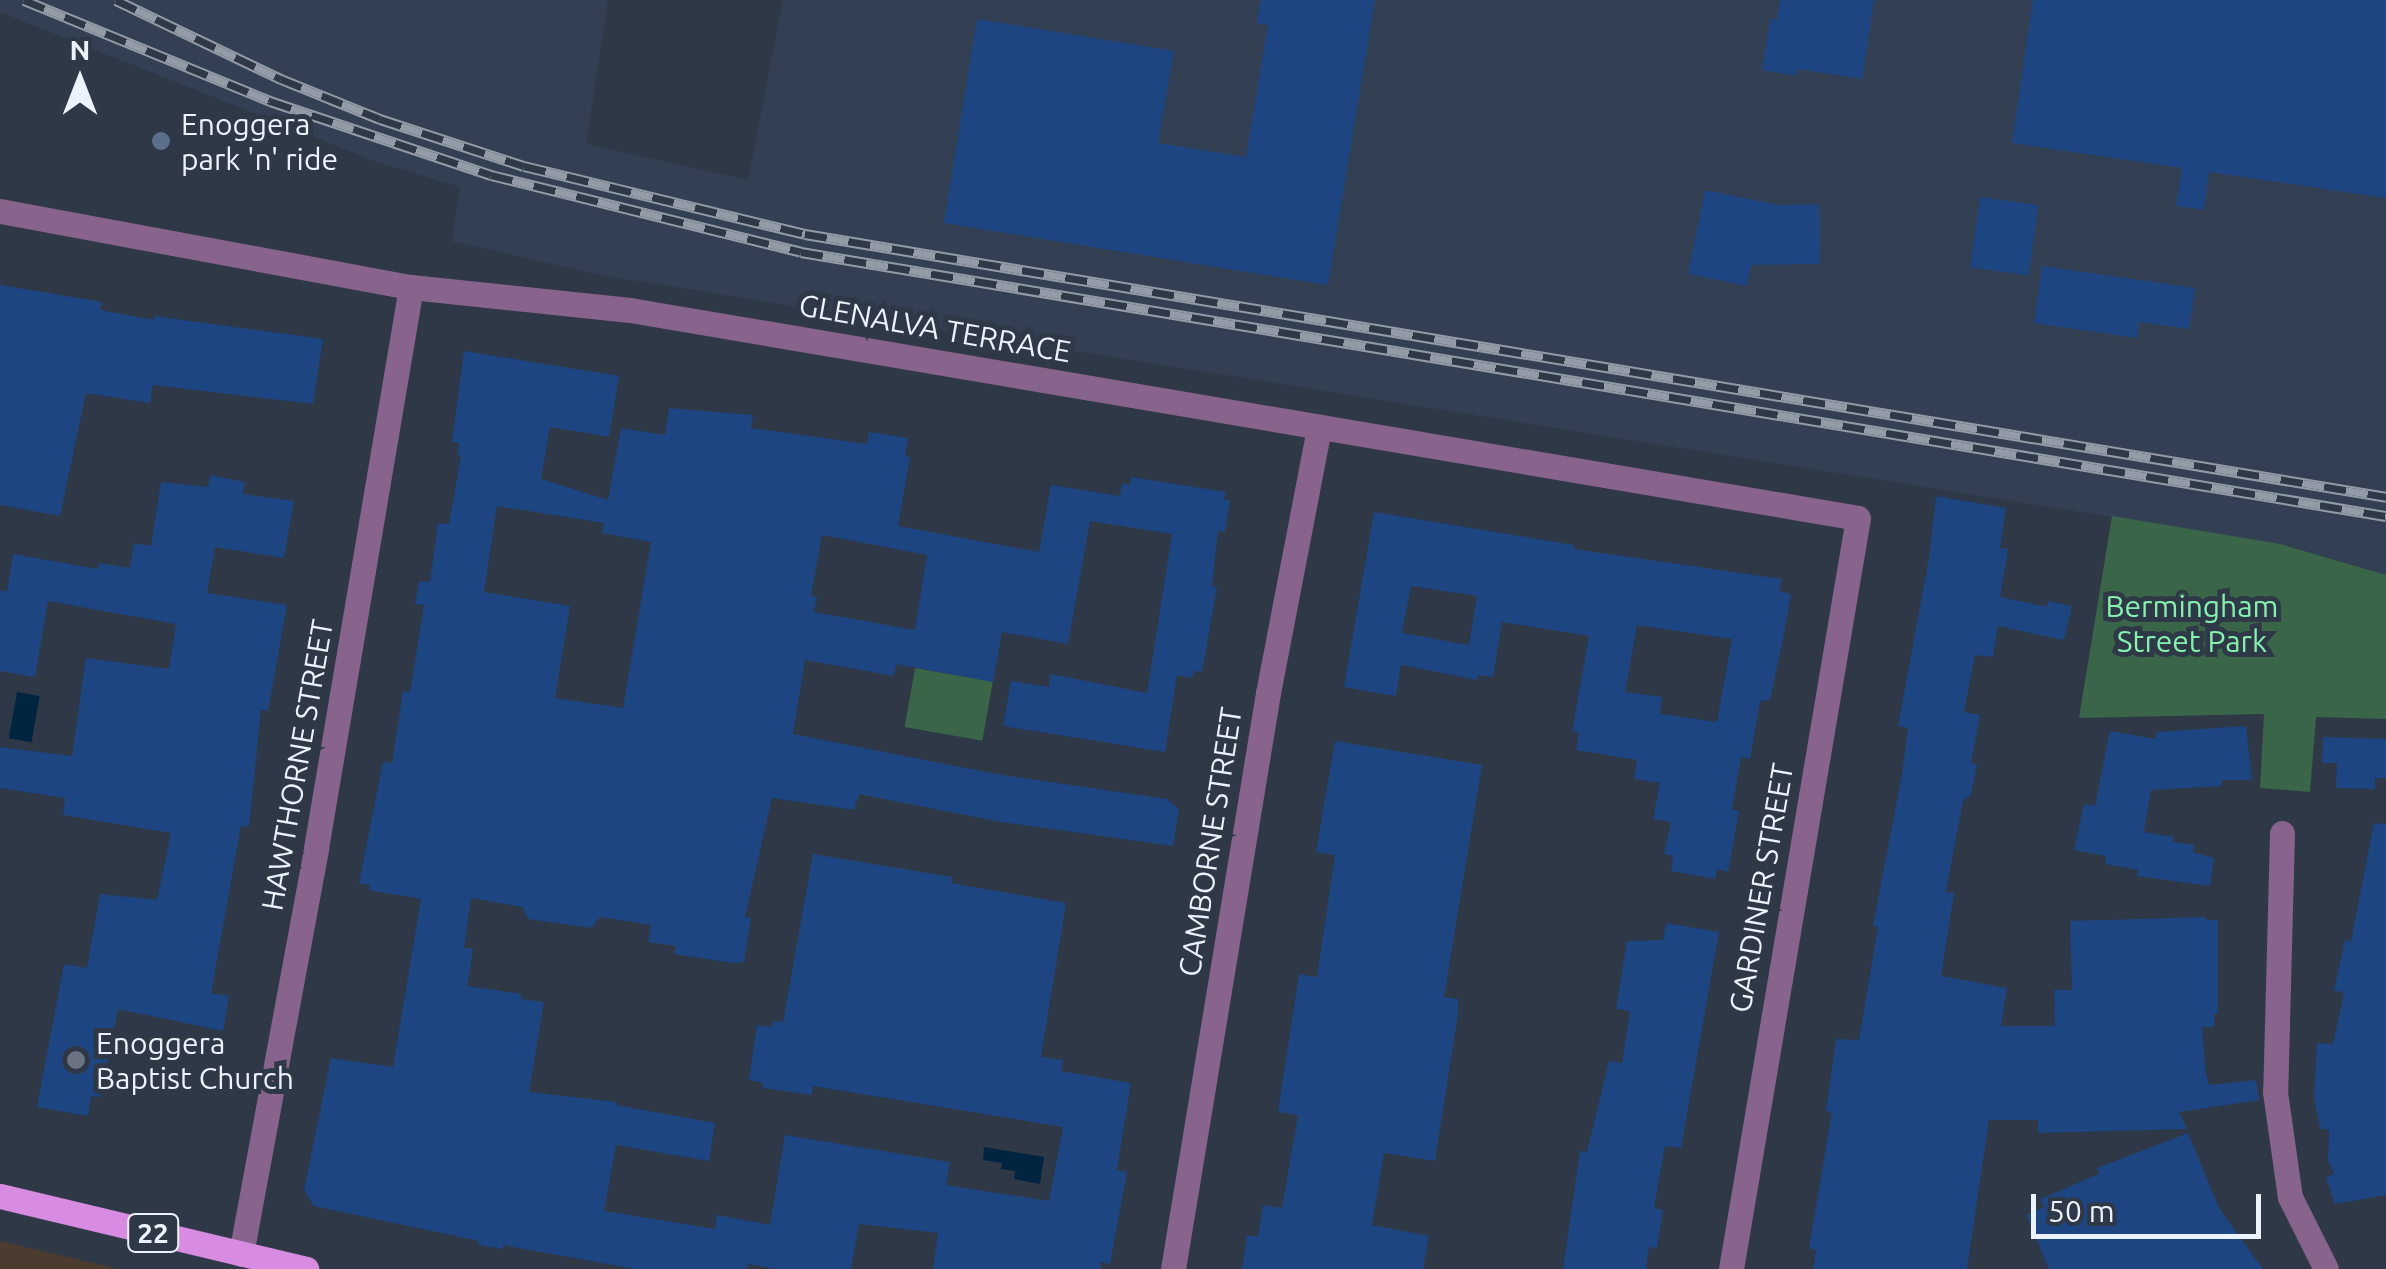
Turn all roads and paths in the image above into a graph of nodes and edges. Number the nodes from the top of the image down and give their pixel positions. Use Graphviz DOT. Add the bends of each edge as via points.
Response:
graph roads {
  1 [pos="0,211"];
  2 [pos="411,287"];
  3 [pos="1319,427"];
  4 [pos="1858,518"];
  5 [pos="2282,834"];
  6 [pos="0,1196"];
  7 [pos="241,1254"];
  8 [pos="306,1269"];
  9 [pos="1172,1269"];
  10 [pos="1732,1269"];
  11 [pos="2326,1269"];
  1 -- 2 [label="street, GLENALVA TERRACE"];
  2 -- 3 [label="street, GLENALVA TERRACE" via="630,310"];
  2 -- 7 [label="street, HAWTHORNE STREET"];
  3 -- 4 [label="street, GLENALVA TERRACE"];
  3 -- 9 [label="street, CAMBORNE STREET"];
  4 -- 10 [label="street, GARDINER STREET"];
  5 -- 11 [label="street" via="2275,1092 2290,1197"];
  6 -- 7 [label="main road, 22"];
  7 -- 8 [label="main road, 22"];
}
